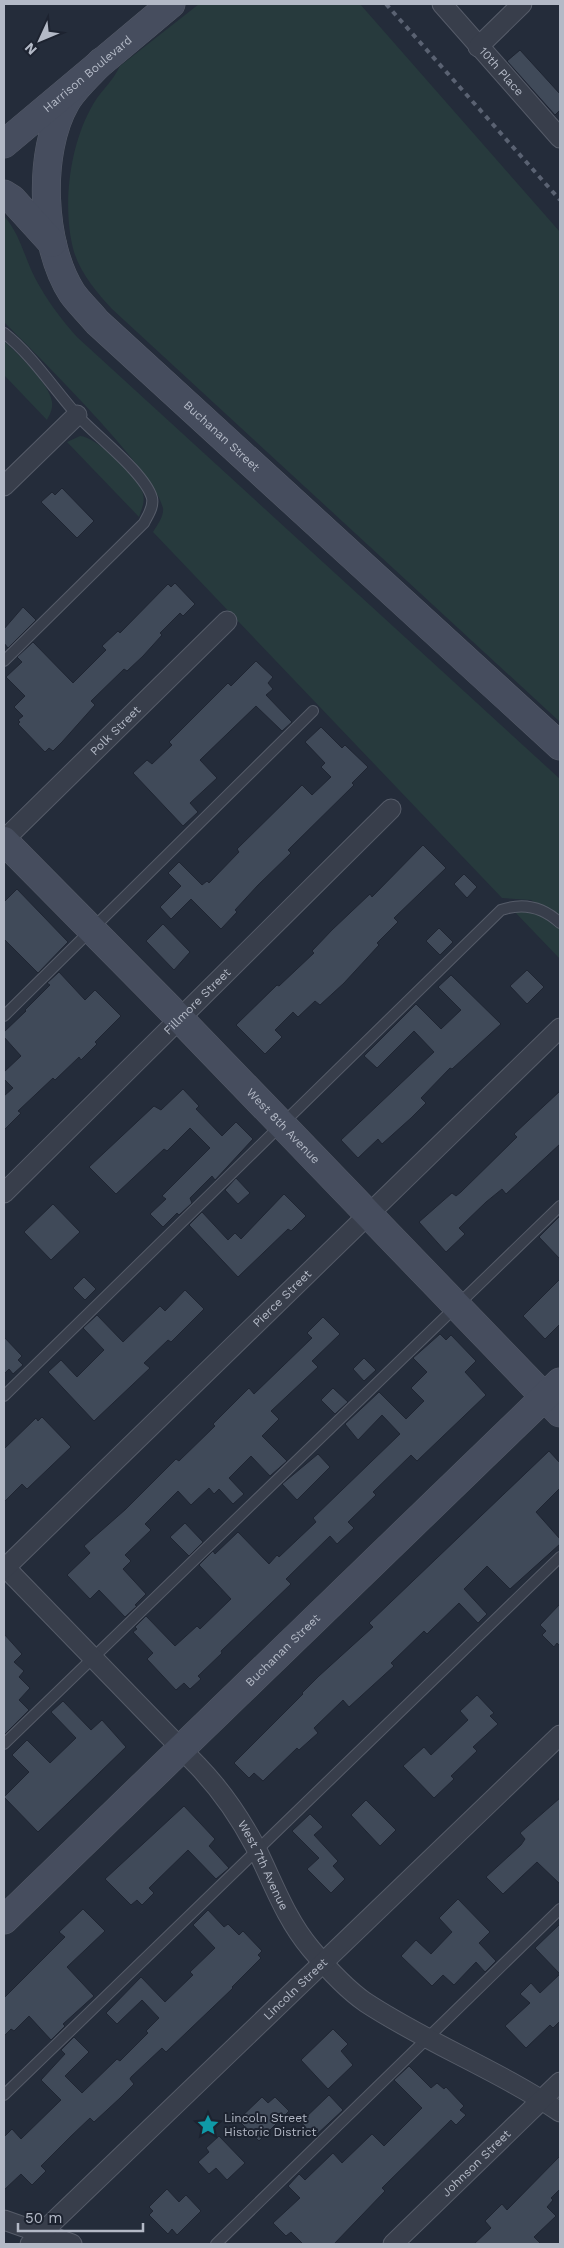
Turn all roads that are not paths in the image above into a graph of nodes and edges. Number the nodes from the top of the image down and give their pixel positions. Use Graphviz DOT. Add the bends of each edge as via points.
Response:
graph roads {
  1 [pos="171,4"];
  2 [pos="442,4"];
  3 [pos="522,4"];
  4 [pos="478,46"];
  5 [pos="100,62"];
  6 [pos="557,129"];
  7 [pos="4,144"];
  8 [pos="4,194"];
  9 [pos="52,243"];
  10 [pos="4,333"];
  11 [pos="77,415"];
  12 [pos="4,486"];
  13 [pos="227,621"];
  14 [pos="4,661"];
  15 [pos="313,711"];
  16 [pos="560,746"];
  17 [pos="391,808"];
  18 [pos="4,840"];
  19 [pos="560,923"];
  20 [pos="91,930"];
  21 [pos="4,1016"];
  22 [pos="180,1019"];
  23 [pos="560,1028"];
  24 [pos="282,1124"];
  25 [pos="4,1193"];
  26 [pos="560,1206"];
  27 [pos="369,1213"];
  28 [pos="458,1306"];
  29 [pos="4,1396"];
  30 [pos="555,1397"];
  31 [pos="560,1558"];
  32 [pos="4,1568"];
  33 [pos="93,1657"];
  34 [pos="560,1735"];
  35 [pos="4,1744"];
  36 [pos="181,1748"];
  37 [pos="256,1849"];
  38 [pos="560,1909"];
  39 [pos="4,1920"];
  40 [pos="323,1963"];
  41 [pos="429,2037"];
  42 [pos="560,2082"];
  43 [pos="4,2095"];
  44 [pos="542,2100"];
  45 [pos="560,2112"];
  46 [pos="4,2220"];
  47 [pos="35,2239"];
  48 [pos="72,2244"];
  49 [pos="216,2244"];
  50 [pos="393,2244"];
  1 -- 5 [label="street, Harrison Boulevard"];
  2 -- 4 [label="street, 10th Place"];
  3 -- 4 [label="street"];
  4 -- 6 [label="street, 10th Place"];
  5 -- 7 [label="street, Harrison Boulevard"];
  5 -- 9 [label="street, Buchanan Street" via="66,101 53,133 47,180 48,228"];
  8 -- 9 [label="street"];
  9 -- 16 [label="street, Buchanan Street" via="72,293 97,322"];
  10 -- 11 [label="lane" via="33,361"];
  11 -- 12 [label="street"];
  11 -- 14 [label="lane" via="146,486 152,506 144,523"];
  13 -- 18 [label="street, Polk Street"];
  15 -- 20 [label="lane"];
  17 -- 22 [label="street, Fillmore Street"];
  18 -- 20 [label="street, West 8th Avenue"];
  19 -- 24 [label="lane" via="534,907 513,906 502,910"];
  20 -- 21 [label="lane"];
  20 -- 22 [label="street, West 8th Avenue"];
  22 -- 24 [label="street, West 8th Avenue"];
  22 -- 25 [label="street, Fillmore Street"];
  23 -- 27 [label="street, Pierce Street"];
  24 -- 27 [label="street, West 8th Avenue"];
  24 -- 29 [label="lane"];
  26 -- 28 [label="lane"];
  27 -- 28 [label="street, West 8th Avenue"];
  27 -- 32 [label="street, Pierce Street"];
  28 -- 30 [label="street, West 8th Avenue"];
  28 -- 33 [label="lane"];
  30 -- 36 [label="street, Buchanan Street"];
  31 -- 37 [label="lane"];
  32 -- 33 [label="street, West 7th Avenue"];
  33 -- 35 [label="lane"];
  33 -- 36 [label="street, West 7th Avenue"];
  34 -- 40 [label="street, Lincoln Street"];
  36 -- 37 [label="street, West 7th Avenue" via="222,1793"];
  36 -- 39 [label="street, Buchanan Street"];
  37 -- 40 [label="street, West 7th Avenue" via="292,1923"];
  37 -- 43 [label="lane"];
  38 -- 41 [label="lane"];
  40 -- 41 [label="street, West 7th Avenue" via="364,2001"];
  40 -- 47 [label="street, Lincoln Street"];
  41 -- 44 [label="street, West 7th Avenue"];
  41 -- 49 [label="lane"];
  42 -- 44 [label="street, Johnson Street"];
  44 -- 45 [label="street, West 7th Avenue"];
  44 -- 50 [label="street, Johnson Street"];
  46 -- 47 [label="street"];
  47 -- 48 [label="street"];
}
